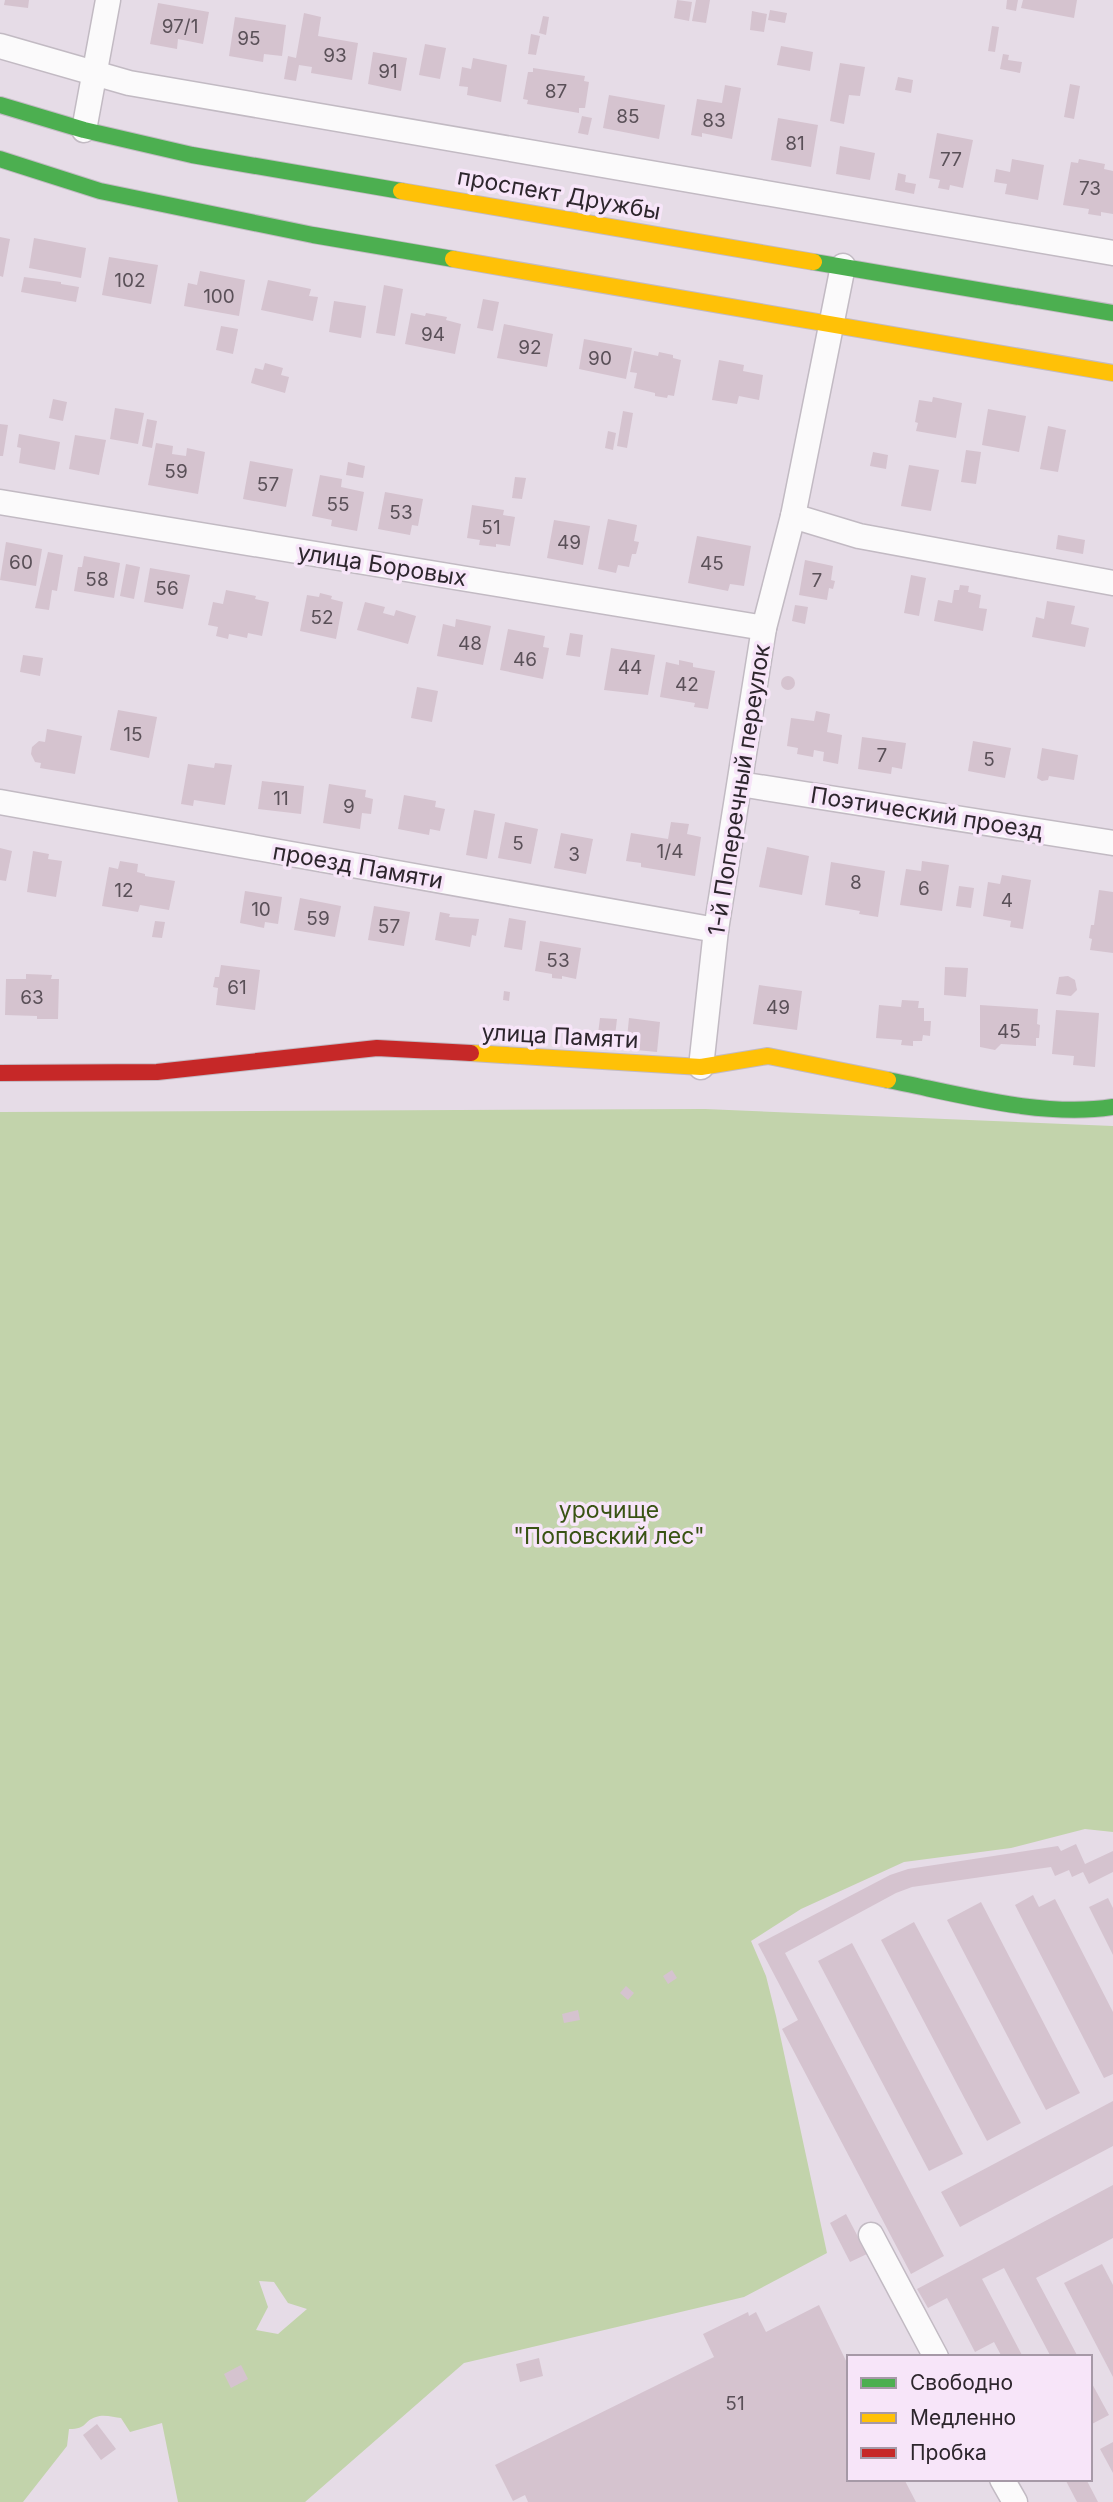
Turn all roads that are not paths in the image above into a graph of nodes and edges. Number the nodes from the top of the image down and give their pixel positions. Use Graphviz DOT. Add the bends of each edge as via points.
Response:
graph roads {
  1 [pos="108,0"];
  2 [pos="0,46"];
  3 [pos="94,74"];
  4 [pos="0,106"];
  5 [pos="84,130"];
  6 [pos="0,159"];
  7 [pos="1113,253"];
  8 [pos="843,266"];
  9 [pos="1113,313"];
  10 [pos="832,324"];
  11 [pos="1113,373"];
  12 [pos="0,502"];
  13 [pos="793,516"];
  14 [pos="1113,583"];
  15 [pos="764,628"];
  16 [pos="740,784"];
  17 [pos="0,802"];
  18 [pos="1113,843"];
  19 [pos="716,930"];
  20 [pos="701,1067"];
  21 [pos="0,1073"];
  22 [pos="1113,1107"];
  23 [pos="871,2235"];
  24 [pos="935,2355"];
  25 [pos="1003,2481"];
  26 [pos="1015,2502"];
  1 -- 3 [label="street"];
  2 -- 3 [label="street"];
  3 -- 5 [label="street"];
  3 -- 7 [label="street"];
  4 -- 5 [label="street, проспект Дружбы"];
  5 -- 8 [label="street, проспект Дружбы" via="192,155"];
  6 -- 10 [label="street" via="100,191 313,235"];
  8 -- 9 [label="street, проспект Дружбы"];
  8 -- 10 [label="street, 1-й Поперечный переулок"];
  10 -- 11 [label="street"];
  10 -- 13 [label="street, 1-й Поперечный переулок"];
  12 -- 15 [label="street, улица Боровых"];
  13 -- 14 [label="street" via="859,536"];
  13 -- 15 [label="street, 1-й Поперечный переулок"];
  15 -- 16 [label="street, 1-й Поперечный переулок"];
  16 -- 18 [label="street, Поэтический проезд"];
  16 -- 19 [label="street, 1-й Поперечный переулок"];
  17 -- 19 [label="street, проезд Памяти"];
  19 -- 20 [label="street, 1-й Поперечный переулок"];
  20 -- 21 [label="street, улица Памяти" via="377,1048 157,1072"];
  20 -- 22 [label="street, улица Памяти" via="768,1056 1024,1107"];
  23 -- 24 [label="street"];
  25 -- 26 [label="street"];
}
